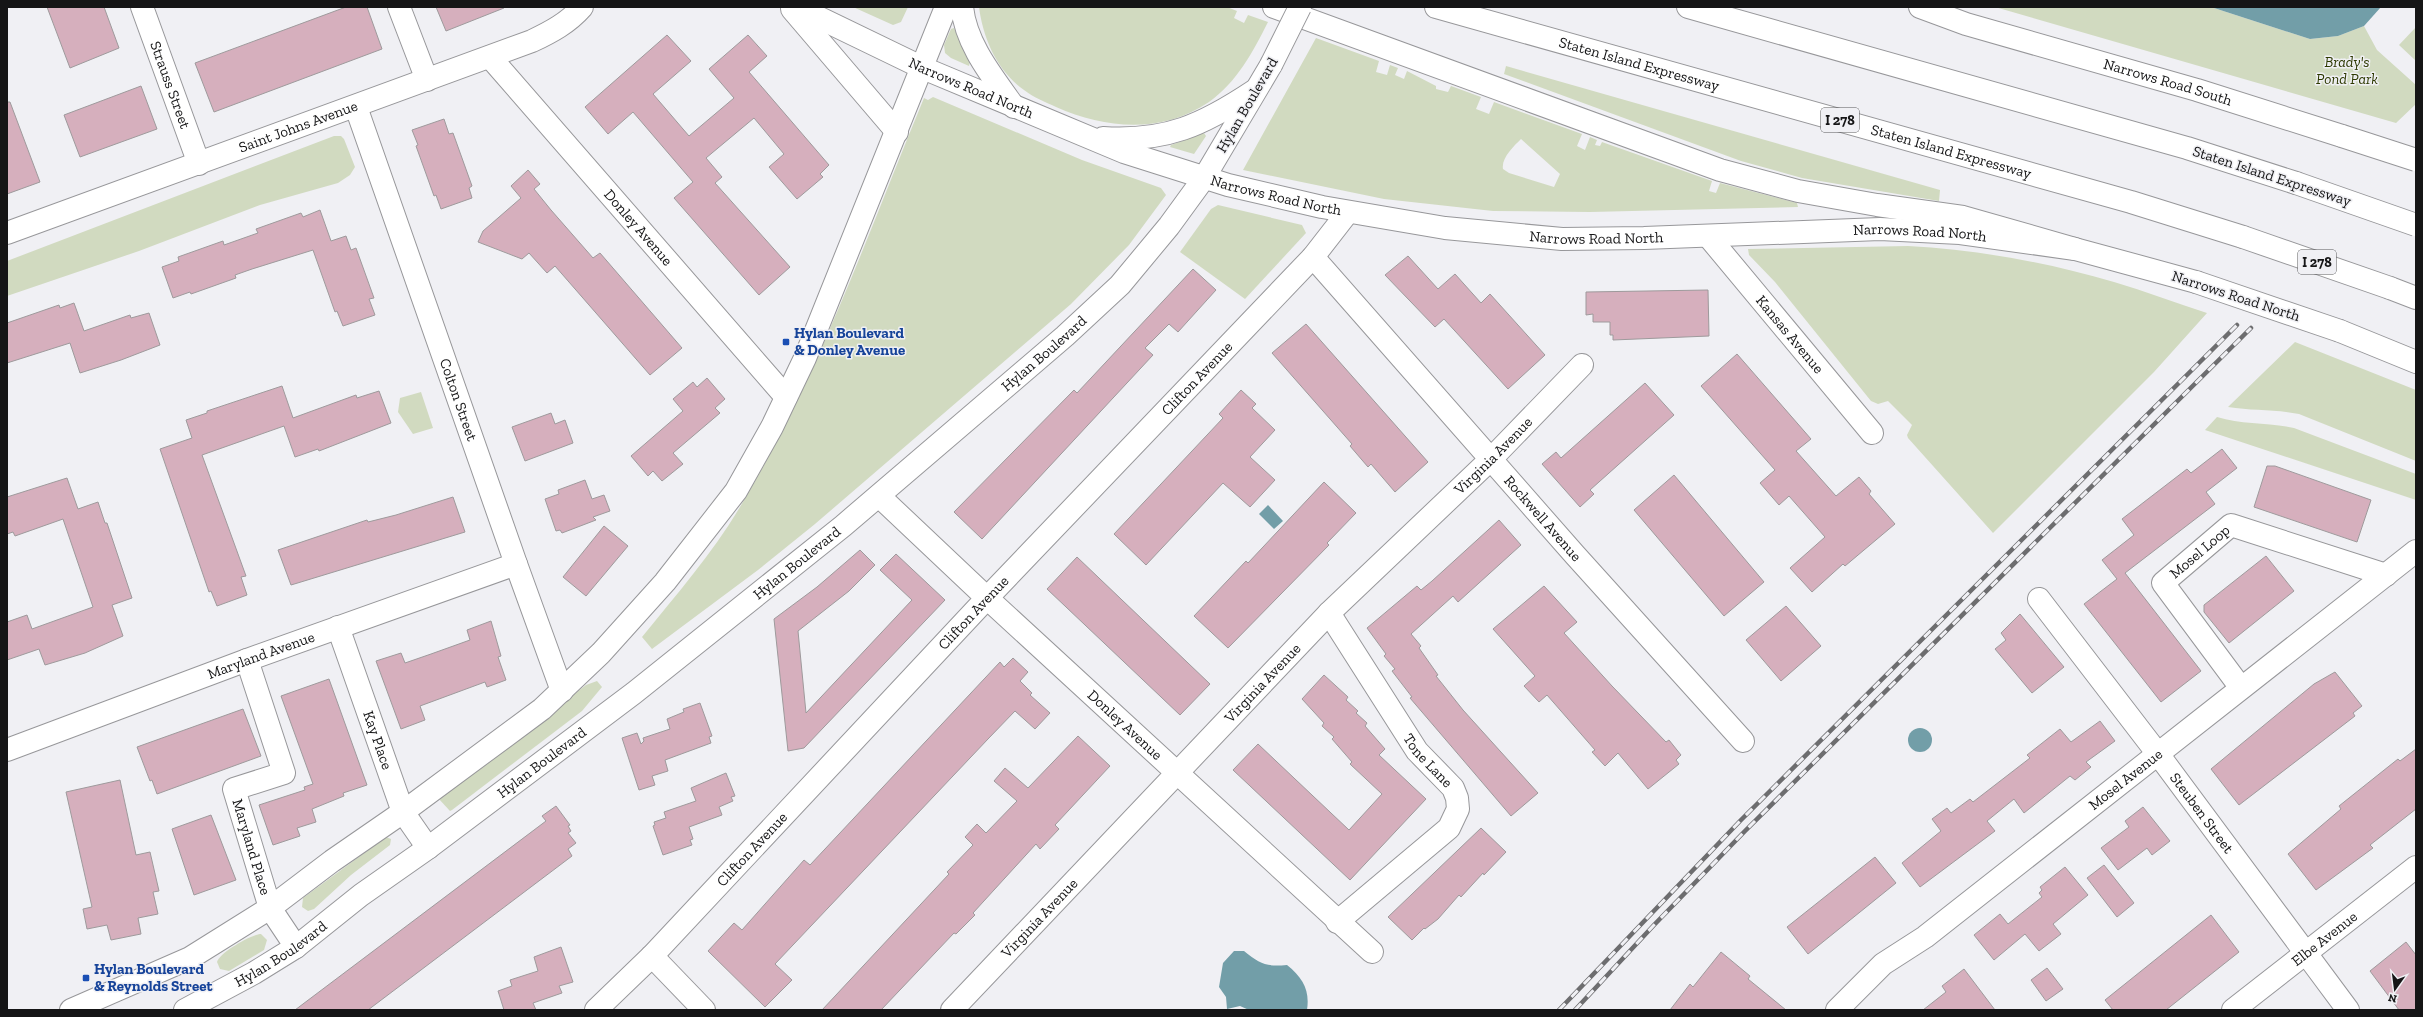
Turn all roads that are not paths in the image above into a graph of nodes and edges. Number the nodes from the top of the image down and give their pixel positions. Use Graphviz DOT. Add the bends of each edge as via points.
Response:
graph roads {
  1 [pos="142,7"];
  2 [pos="399,7"];
  3 [pos="582,7"];
  4 [pos="790,7"];
  5 [pos="797,7"];
  6 [pos="946,7"];
  7 [pos="962,7"];
  8 [pos="1274,7"];
  9 [pos="1300,7"];
  10 [pos="1436,7"];
  11 [pos="1688,7"];
  12 [pos="1920,7"];
  13 [pos="490,57"];
  14 [pos="922,68"];
  15 [pos="427,80"];
  16 [pos="1258,88"];
  17 [pos="356,107"];
  18 [pos="1014,107"];
  19 [pos="897,132"];
  20 [pos="1088,138"];
  21 [pos="2416,160"];
  22 [pos="200,164"];
  23 [pos="1204,178"];
  24 [pos="1348,212"];
  25 [pos="2416,225"];
  26 [pos="7,233"];
  27 [pos="1708,236"];
  28 [pos="2075,249"];
  29 [pos="1313,257"];
  30 [pos="2416,298"];
  31 [pos="2416,362"];
  32 [pos="1582,365"];
  33 [pos="786,398"];
  34 [pos="1872,433"];
  35 [pos="1491,459"];
  36 [pos="879,496"];
  37 [pos="2416,551"];
  38 [pos="516,564"];
  39 [pos="2386,575"];
  40 [pos="987,598"];
  41 [pos="2039,599"];
  42 [pos="1329,613"];
  43 [pos="338,627"];
  44 [pos="247,660"];
  45 [pos="2242,688"];
  46 [pos="562,691"];
  47 [pos="1743,741"];
  48 [pos="7,750"];
  49 [pos="2158,754"];
  50 [pos="1177,773"];
  51 [pos="403,812"];
  52 [pos="428,848"];
  53 [pos="2416,867"];
  54 [pos="270,908"];
  55 [pos="1337,922"];
  56 [pos="296,947"];
  57 [pos="1372,952"];
  58 [pos="2305,952"];
  59 [pos="652,956"];
  60 [pos="70,1010"];
  61 [pos="185,1010"];
  62 [pos="596,1010"];
  63 [pos="704,1010"];
  64 [pos="952,1010"];
  65 [pos="1837,1010"];
  66 [pos="2233,1010"];
  67 [pos="2348,1010"];
  1 -- 22 [label="main road, Strauss Street"];
  2 -- 15 [label="main road"];
  3 -- 13 [label="main road, Saint Johns Avenue" via="572,18 554,30"];
  4 -- 19 [label="main road"];
  5 -- 14 [label="main road, Narrows Road North"];
  6 -- 14 [label="main road"];
  7 -- 18 [label="main road" via="966,26 978,54"];
  8 -- 28 [label="main road" via="1720,170 1798,191 1963,217"];
  9 -- 16 [label="main road, Hylan Boulevard, bridge"];
  10 -- 30 [label="main road, Staten Island Expressway / I 278, bridge" via="2131,202 2243,237"];
  11 -- 25 [label="main road, Staten Island Expressway, bridge" via="2187,148"];
  12 -- 21 [label="main road, Narrows Road South, bridge" via="1966,24 2197,90"];
  13 -- 15 [label="main road, Saint Johns Avenue"];
  13 -- 33 [label="main road, Donley Avenue"];
  14 -- 18 [label="main road, Narrows Road North"];
  14 -- 19 [label="main road"];
  15 -- 17 [label="main road, Saint Johns Avenue"];
  16 -- 20 [label="main road" via="1224,111 1178,132 1146,139"];
  16 -- 23 [label="main road, Hylan Boulevard"];
  17 -- 22 [label="main road, Saint Johns Avenue"];
  17 -- 38 [label="main road, Colton Street"];
  18 -- 20 [label="main road, Narrows Road North"];
  19 -- 33 [label="main road" via="805,358"];
  20 -- 23 [label="main road, Narrows Road North"];
  22 -- 26 [label="main road, Saint Johns Avenue"];
  23 -- 24 [label="main road, Narrows Road North"];
  23 -- 36 [label="main road, Hylan Boulevard" via="1147,255 1120,285 1065,336"];
  24 -- 27 [label="main road, Narrows Road North" via="1445,228 1524,236 1602,239"];
  24 -- 29 [label="main road, Clifton Avenue"];
  27 -- 28 [label="main road, Narrows Road North" via="1872,229 1920,230"];
  27 -- 34 [label="main road, Kansas Avenue" via="1732,261"];
  28 -- 31 [label="main road, Narrows Road North, bridge" via="2196,282 2340,331"];
  29 -- 35 [label="main road, Rockwell Avenue"];
  29 -- 40 [label="main road, Clifton Avenue"];
  32 -- 35 [label="main road, Virginia Avenue"];
  33 -- 46 [label="main road" via="752,464 718,515 660,588 601,654"];
  35 -- 42 [label="main road, Virginia Avenue"];
  35 -- 47 [label="main road, Rockwell Avenue"];
  36 -- 40 [label="main road, Donley Avenue"];
  36 -- 52 [label="main road, Hylan Boulevard" via="634,693"];
  37 -- 39 [label="main road, Mosel Avenue"];
  38 -- 43 [label="main road, Maryland Avenue"];
  38 -- 46 [label="main road, Colton Street"];
  39 -- 45 [label="main road, Mosel Avenue"];
  39 -- 45 [label="main road, Mosel Loop" via="2231,525 2163,583"];
  40 -- 50 [label="main road, Donley Avenue"];
  40 -- 59 [label="main road, Clifton Avenue"];
  41 -- 49 [label="main road, Steuben Street"];
  42 -- 50 [label="main road, Virginia Avenue"];
  42 -- 55 [label="main road, Tone Lane" via="1418,751 1452,788 1457,798 1458,809 1449,828"];
  43 -- 44 [label="main road, Maryland Avenue"];
  43 -- 51 [label="main road, Kay Place"];
  44 -- 48 [label="main road, Maryland Avenue"];
  44 -- 54 [label="main road, Maryland Place" via="284,773 234,789"];
  45 -- 49 [label="main road, Mosel Avenue"];
  46 -- 51 [label="main road"];
  49 -- 58 [label="main road, Steuben Street"];
  49 -- 65 [label="main road, Mosel Avenue" via="1925,937 1883,964"];
  50 -- 55 [label="main road, Donley Avenue"];
  50 -- 64 [label="main road, Virginia Avenue"];
  51 -- 52 [label="main road, Kay Place"];
  51 -- 54 [label="main road"];
  52 -- 56 [label="main road, Hylan Boulevard" via="361,895"];
  53 -- 58 [label="main road, Elbe Avenue"];
  54 -- 56 [label="main road, Maryland Place"];
  54 -- 60 [label="main road" via="190,958"];
  55 -- 57 [label="main road, Donley Avenue"];
  56 -- 61 [label="main road, Hylan Boulevard"];
  58 -- 66 [label="main road, Elbe Avenue"];
  58 -- 67 [label="main road, Steuben Street"];
  59 -- 62 [label="main road, Clifton Avenue"];
  59 -- 63 [label="main road"];
}
